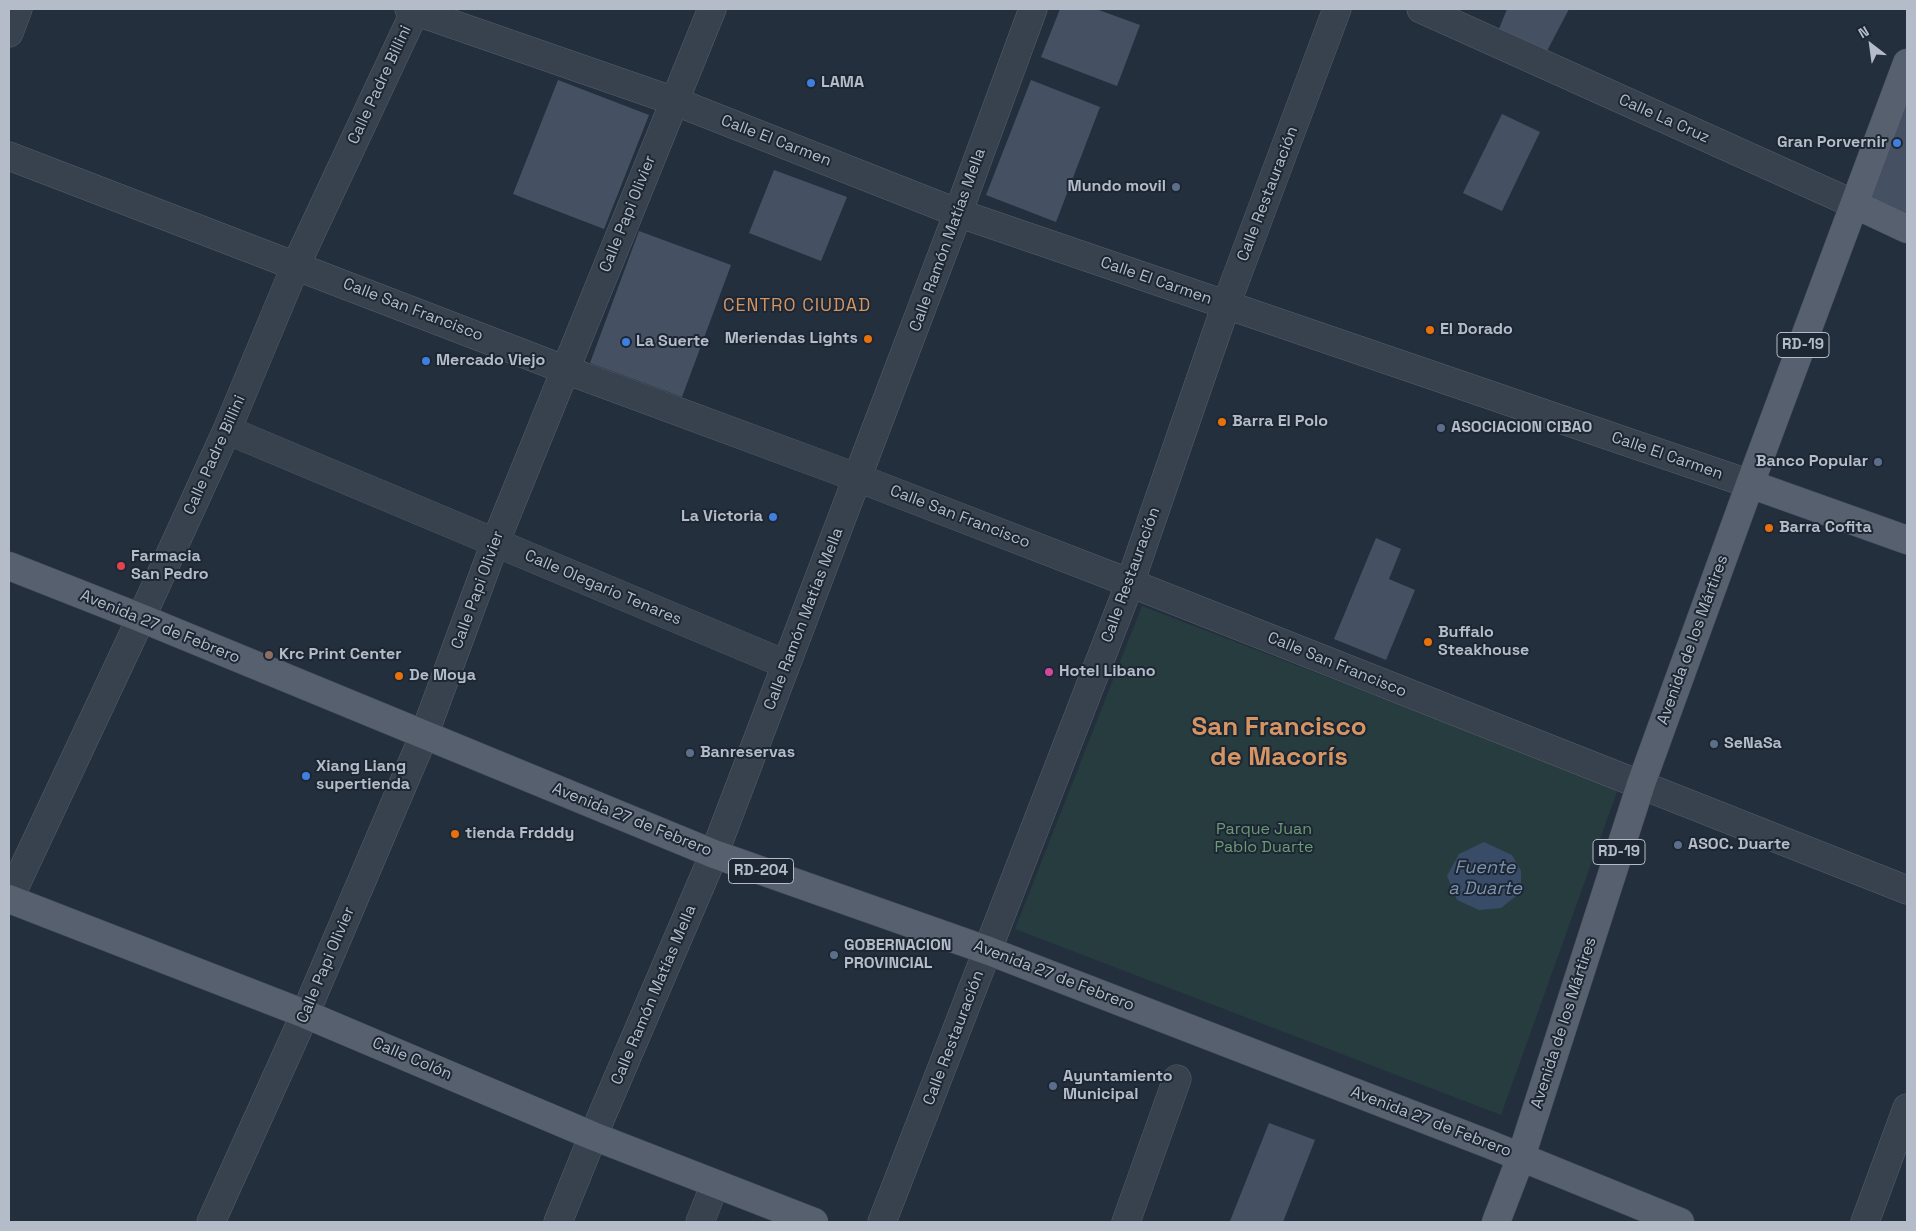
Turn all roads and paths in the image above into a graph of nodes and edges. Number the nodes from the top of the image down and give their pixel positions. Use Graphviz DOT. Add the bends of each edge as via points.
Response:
graph roads {
  1 [pos="18,9"];
  2 [pos="712,9"];
  3 [pos="1033,9"];
  4 [pos="1338,9"];
  5 [pos="1421,9"];
  6 [pos="414,10"];
  7 [pos="9,33"];
  8 [pos="1907,64"];
  9 [pos="674,101"];
  10 [pos="9,156"];
  11 [pos="1856,205"];
  12 [pos="958,213"];
  13 [pos="1907,229"];
  14 [pos="296,266"];
  15 [pos="1226,305"];
  16 [pos="566,370"];
  17 [pos="227,430"];
  18 [pos="858,478"];
  19 [pos="1750,484"];
  20 [pos="1907,540"];
  21 [pos="495,543"];
  22 [pos="9,566"];
  23 [pos="1130,583"];
  24 [pos="141,618"];
  25 [pos="785,664"];
  26 [pos="424,734"];
  27 [pos="1641,784"];
  28 [pos="714,854"];
  29 [pos="1907,890"];
  30 [pos="9,899"];
  31 [pos="989,951"];
  32 [pos="305,1014"];
  33 [pos="1177,1080"];
  34 [pos="1907,1108"];
  35 [pos="593,1136"];
  36 [pos="1520,1157"];
  37 [pos="715,1184"];
  38 [pos="212,1222"];
  39 [pos="558,1222"];
  40 [pos="700,1222"];
  41 [pos="814,1222"];
  42 [pos="882,1222"];
  43 [pos="1126,1222"];
  44 [pos="1496,1222"];
  45 [pos="1680,1222"];
  46 [pos="1865,1222"];
  1 -- 7 [label="street"];
  2 -- 9 [label="street, Calle Papi Olivier"];
  3 -- 12 [label="street, Calle Ramón Matías Mella"];
  4 -- 15 [label="street, Calle Restauración"];
  5 -- 11 [label="street, Calle La Cruz"];
  6 -- 9 [label="street, Calle El Carmen"];
  6 -- 14 [label="street, Calle Padre Billini"];
  8 -- 11 [label="main road, Avenida de los Mártires / RD-19"];
  9 -- 12 [label="street, Calle El Carmen"];
  9 -- 16 [label="street, Calle Papi Olivier"];
  10 -- 14 [label="street, Calle San Francisco"];
  11 -- 13 [label="main road, Calle La Cruz"];
  11 -- 19 [label="main road, Avenida de los Mártires / RD-19"];
  12 -- 15 [label="street, Calle El Carmen"];
  12 -- 18 [label="street, Calle Ramón Matías Mella"];
  14 -- 16 [label="street, Calle San Francisco"];
  14 -- 17 [label="street, Calle Padre Billini"];
  15 -- 19 [label="street, Calle El Carmen"];
  15 -- 23 [label="street, Calle Restauración"];
  16 -- 18 [label="street, Calle San Francisco"];
  16 -- 21 [label="street, Calle Papi Olivier"];
  17 -- 21 [label="street, Calle Olegario Tenares"];
  17 -- 24 [label="street, Calle Padre Billini"];
  18 -- 23 [label="street, Calle San Francisco"];
  18 -- 25 [label="street, Calle Ramón Matías Mella"];
  19 -- 20 [label="main road, Calle El Carmen"];
  19 -- 27 [label="main road, Avenida de los Mártires / RD-19"];
  21 -- 25 [label="street, Calle Olegario Tenares"];
  21 -- 26 [label="street, Calle Papi Olivier"];
  22 -- 24 [label="main road, Avenida 27 de Febrero / RD-204"];
  23 -- 27 [label="street, Calle San Francisco"];
  23 -- 31 [label="street, Calle Restauración"];
  24 -- 26 [label="main road, Avenida 27 de Febrero / RD-204"];
  24 -- 30 [label="street, Calle Padre Billini"];
  25 -- 28 [label="street, Calle Ramón Matías Mella"];
  26 -- 28 [label="main road, Avenida 27 de Febrero / RD-204"];
  26 -- 32 [label="street, Calle Papi Olivier"];
  27 -- 29 [label="street, Calle San Francisco"];
  27 -- 36 [label="main road, Avenida de los Mártires / RD-19"];
  28 -- 31 [label="main road, Avenida 27 de Febrero / RD-204"];
  28 -- 35 [label="street, Calle Ramón Matías Mella"];
  30 -- 32 [label="main road, Calle Colón"];
  31 -- 36 [label="main road, Avenida 27 de Febrero / RD-204"];
  31 -- 42 [label="street, Calle Restauración"];
  32 -- 35 [label="main road, Calle Colón"];
  32 -- 38 [label="street, Calle Papi Olivier"];
  33 -- 43 [label="street"];
  34 -- 46 [label="street"];
  35 -- 37 [label="main road, Calle Colón"];
  35 -- 39 [label="street, Calle Ramón Matías Mella"];
  36 -- 44 [label="main road, Avenida de los Mártires / RD-19"];
  36 -- 45 [label="main road, Avenida 27 de Febrero"];
  37 -- 40 [label="street"];
  37 -- 41 [label="main road, Calle Colón"];
}
